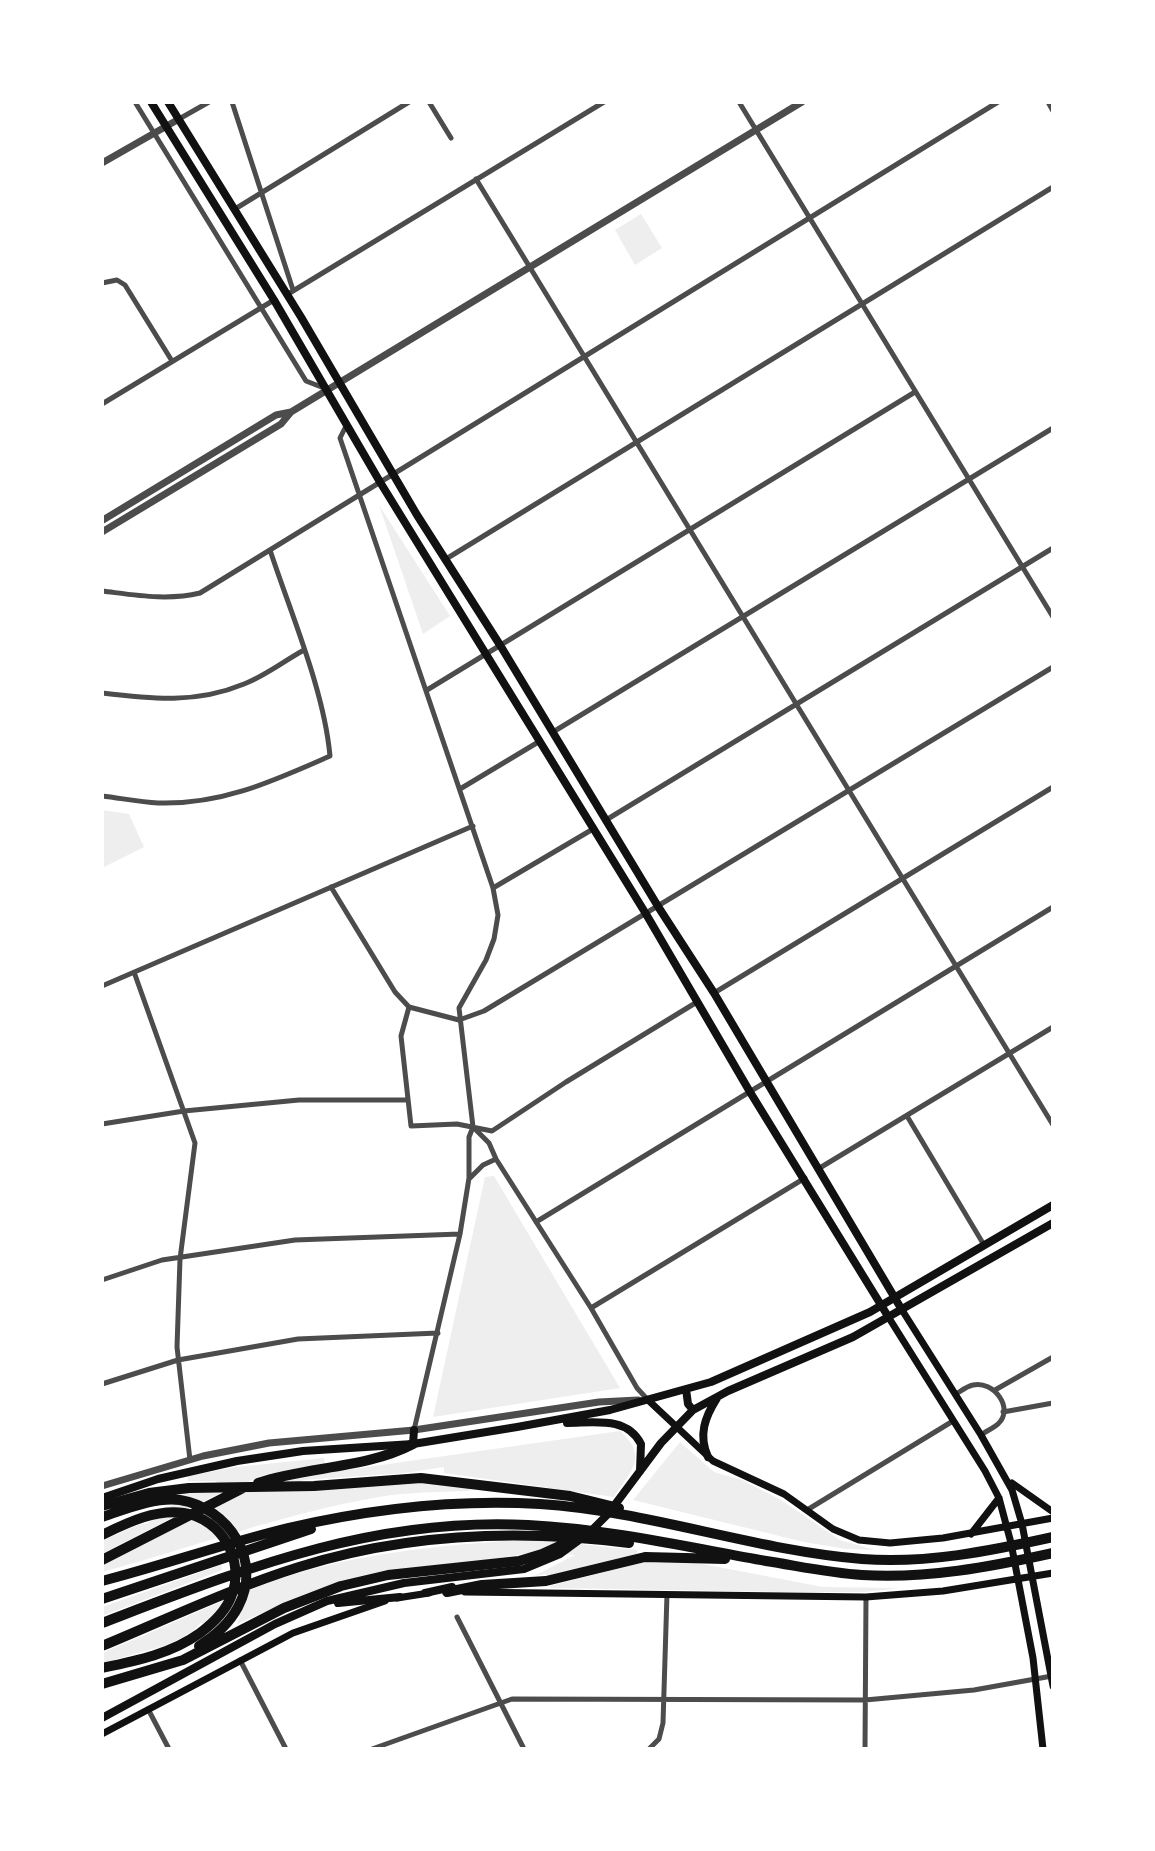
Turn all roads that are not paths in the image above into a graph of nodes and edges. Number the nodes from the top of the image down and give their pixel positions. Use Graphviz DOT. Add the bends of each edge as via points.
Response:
graph roads {
  1 [pos="135,102"];
  2 [pos="151,102"];
  3 [pos="168,102"];
  4 [pos="209,102"];
  5 [pos="232,102"];
  6 [pos="409,102"];
  7 [pos="429,102"];
  8 [pos="604,102"];
  9 [pos="739,102"];
  10 [pos="802,102"];
  11 [pos="998,102"];
  12 [pos="1048,102"];
  13 [pos="1053,111"];
  14 [pos="179,119"];
  15 [pos="166,126"];
  16 [pos="756,130"];
  17 [pos="153,132"];
  18 [pos="451,138"];
  19 [pos="102,163"];
  20 [pos="476,179"];
  21 [pos="1053,187"];
  22 [pos="262,191"];
  23 [pos="235,209"];
  24 [pos="810,217"];
  25 [pos="529,268"];
  26 [pos="102,283"];
  27 [pos="290,292"];
  28 [pos="274,300"];
  29 [pos="862,305"];
  30 [pos="261,309"];
  31 [pos="583,355"];
  32 [pos="172,361"];
  33 [pos="339,383"];
  34 [pos="328,390"];
  35 [pos="915,392"];
  36 [pos="102,404"];
  37 [pos="291,412"];
  38 [pos="347,423"];
  39 [pos="1053,428"];
  40 [pos="636,443"];
  41 [pos="392,473"];
  42 [pos="969,479"];
  43 [pos="380,482"];
  44 [pos="360,495"];
  45 [pos="102,520"];
  46 [pos="689,530"];
  47 [pos="102,532"];
  48 [pos="1053,548"];
  49 [pos="270,550"];
  50 [pos="446,559"];
  51 [pos="1022,566"];
  52 [pos="102,591"];
  53 [pos="742,617"];
  54 [pos="1053,617"];
  55 [pos="500,645"];
  56 [pos="304,650"];
  57 [pos="486,654"];
  58 [pos="1053,667"];
  59 [pos="427,690"];
  60 [pos="102,693"];
  61 [pos="796,704"];
  62 [pos="552,733"];
  63 [pos="540,741"];
  64 [pos="1053,787"];
  65 [pos="460,789"];
  66 [pos="849,792"];
  67 [pos="102,796"];
  68 [pos="606,820"];
  69 [pos="473,826"];
  70 [pos="593,829"];
  71 [pos="902,879"];
  72 [pos="331,887"];
  73 [pos="493,888"];
  74 [pos="1053,907"];
  75 [pos="659,908"];
  76 [pos="646,914"];
  77 [pos="955,966"];
  78 [pos="134,972"];
  79 [pos="102,986"];
  80 [pos="714,993"];
  81 [pos="697,1002"];
  82 [pos="409,1007"];
  83 [pos="459,1020"];
  84 [pos="1053,1027"];
  85 [pos="1009,1054"];
  86 [pos="765,1083"];
  87 [pos="750,1092"];
  88 [pos="407,1100"];
  89 [pos="184,1111"];
  90 [pos="907,1116"];
  91 [pos="102,1124"];
  92 [pos="1053,1125"];
  93 [pos="473,1127"];
  94 [pos="496,1159"];
  95 [pos="818,1169"];
  96 [pos="469,1178"];
  97 [pos="805,1178"];
  98 [pos="1053,1205"];
  99 [pos="536,1222"];
  100 [pos="1053,1223"];
  101 [pos="460,1234"];
  102 [pos="984,1245"];
  103 [pos="180,1259"];
  104 [pos="102,1280"];
  105 [pos="894,1297"];
  106 [pos="882,1305"];
  107 [pos="591,1308"];
  108 [pos="902,1310"];
  109 [pos="889,1318"];
  110 [pos="438,1333"];
  111 [pos="1053,1357"];
  112 [pos="178,1360"];
  113 [pos="102,1384"];
  114 [pos="686,1389"];
  115 [pos="994,1391"];
  116 [pos="956,1394"];
  117 [pos="717,1396"];
  118 [pos="648,1400"];
  119 [pos="1053,1403"];
  120 [pos="693,1410"];
  121 [pos="1003,1412"];
  122 [pos="953,1420"];
  123 [pos="548,1422"];
  124 [pos="675,1426"];
  125 [pos="414,1430"];
  126 [pos="981,1435"];
  127 [pos="413,1444"];
  128 [pos="708,1457"];
  129 [pos="190,1460"];
  130 [pos="640,1472"];
  131 [pos="1008,1478"];
  132 [pos="102,1486"];
  133 [pos="102,1498"];
  134 [pos="999,1498"];
  135 [pos="102,1506"];
  136 [pos="807,1510"];
  137 [pos="1053,1515"];
  138 [pos="351,1516"];
  139 [pos="102,1517"];
  140 [pos="665,1521"];
  141 [pos="1023,1527"];
  142 [pos="1008,1530"];
  143 [pos="590,1532"];
  144 [pos="971,1534"];
  145 [pos="102,1535"];
  146 [pos="1053,1537"];
  147 [pos="691,1548"];
  148 [pos="1053,1553"];
  149 [pos="102,1560"];
  150 [pos="771,1562"];
  151 [pos="524,1569"];
  152 [pos="1053,1573"];
  153 [pos="1032,1574"];
  154 [pos="1017,1577"];
  155 [pos="102,1581"];
  156 [pos="447,1592"];
  157 [pos="425,1593"];
  158 [pos="667,1594"];
  159 [pos="400,1597"];
  160 [pos="866,1597"];
  161 [pos="102,1599"];
  162 [pos="298,1612"];
  163 [pos="457,1617"];
  164 [pos="102,1623"];
  165 [pos="102,1646"];
  166 [pos="240,1659"];
  167 [pos="102,1668"];
  168 [pos="159,1668"];
  169 [pos="1052,1675"];
  170 [pos="1037,1679"];
  171 [pos="102,1684"];
  172 [pos="1053,1686"];
  173 [pos="665,1698"];
  174 [pos="865,1700"];
  175 [pos="501,1704"];
  176 [pos="148,1709"];
  177 [pos="102,1718"];
  178 [pos="102,1734"];
  179 [pos="169,1749"];
  180 [pos="286,1749"];
  181 [pos="372,1749"];
  182 [pos="524,1749"];
  183 [pos="649,1749"];
  184 [pos="865,1749"];
  185 [pos="1043,1749"];
  1 -- 17 [label="street"];
  2 -- 15 [label="main road"];
  3 -- 14 [label="main road"];
  4 -- 14 [label="street"];
  5 -- 22 [label="street"];
  6 -- 22 [label="street"];
  7 -- 18 [label="street"];
  8 -- 20 [label="street"];
  9 -- 16 [label="street"];
  10 -- 16 [label="street"];
  11 -- 24 [label="street"];
  12 -- 13 [label="street"];
  14 -- 15 [label="street"];
  14 -- 23 [label="main road"];
  15 -- 17 [label="street"];
  15 -- 28 [label="main road"];
  16 -- 24 [label="street"];
  16 -- 25 [label="street"];
  17 -- 19 [label="street"];
  17 -- 30 [label="street"];
  20 -- 25 [label="street"];
  20 -- 27 [label="street"];
  21 -- 29 [label="street"];
  22 -- 23 [label="street"];
  22 -- 27 [label="street"];
  23 -- 27 [label="main road"];
  24 -- 29 [label="street"];
  24 -- 31 [label="street"];
  25 -- 31 [label="street"];
  25 -- 33 [label="street"];
  26 -- 32 [label="street" via="117,280 125,285"];
  27 -- 33 [label="main road"];
  28 -- 30 [label="street"];
  28 -- 34 [label="main road"];
  29 -- 35 [label="street"];
  29 -- 40 [label="street"];
  30 -- 32 [label="street"];
  30 -- 34 [label="street" via="306,381"];
  31 -- 40 [label="street"];
  31 -- 41 [label="street"];
  32 -- 36 [label="street"];
  33 -- 34 [label="street"];
  33 -- 41 [label="main road"];
  34 -- 37 [label="street"];
  34 -- 38 [label="main road"];
  35 -- 42 [label="street"];
  35 -- 46 [label="street"];
  37 -- 45 [label="street" via="276,415"];
  37 -- 47 [label="street" via="281,424"];
  38 -- 43 [label="main road"];
  38 -- 44 [label="street" via="340,438"];
  39 -- 42 [label="street"];
  40 -- 46 [label="street"];
  40 -- 50 [label="street"];
  41 -- 43 [label="street"];
  41 -- 50 [label="main road"];
  42 -- 51 [label="street"];
  42 -- 53 [label="street"];
  43 -- 44 [label="street"];
  43 -- 57 [label="main road"];
  44 -- 49 [label="street"];
  44 -- 59 [label="street"];
  46 -- 53 [label="street"];
  46 -- 55 [label="street"];
  48 -- 51 [label="street"];
  49 -- 52 [label="street" via="191,596"];
  49 -- 56 [label="street"];
  50 -- 55 [label="main road"];
  51 -- 54 [label="street"];
  51 -- 61 [label="street"];
  53 -- 61 [label="street"];
  53 -- 62 [label="street"];
  55 -- 57 [label="street"];
  55 -- 62 [label="main road"];
  56 -- 60 [label="street" via="246,684 205,697 169,700"];
  56 -- 67 [label="street" via="330,756 255,789 200,801 157,803"];
  57 -- 59 [label="street"];
  57 -- 63 [label="main road"];
  58 -- 66 [label="street"];
  59 -- 65 [label="street"];
  61 -- 66 [label="street"];
  61 -- 68 [label="street"];
  62 -- 68 [label="main road"];
  63 -- 65 [label="street"];
  63 -- 70 [label="main road"];
  64 -- 71 [label="street"];
  65 -- 69 [label="street"];
  66 -- 71 [label="street"];
  66 -- 75 [label="street"];
  68 -- 75 [label="main road"];
  69 -- 72 [label="street"];
  69 -- 73 [label="street"];
  70 -- 73 [label="street"];
  70 -- 76 [label="main road"];
  71 -- 77 [label="street"];
  71 -- 80 [label="street"];
  72 -- 78 [label="street"];
  72 -- 82 [label="street"];
  73 -- 83 [label="street" via="498,915 494,939 459,1008"];
  74 -- 77 [label="street"];
  75 -- 76 [label="street"];
  75 -- 80 [label="main road"];
  76 -- 81 [label="main road"];
  76 -- 83 [label="street" via="504,1000"];
  77 -- 85 [label="street"];
  77 -- 86 [label="street"];
  78 -- 79 [label="street"];
  78 -- 89 [label="street"];
  80 -- 86 [label="main road"];
  81 -- 87 [label="main road"];
  81 -- 93 [label="street" via="492,1131"];
  82 -- 83 [label="street"];
  82 -- 88 [label="street" via="401,1036"];
  83 -- 93 [label="street"];
  84 -- 85 [label="street"];
  85 -- 90 [label="street"];
  85 -- 92 [label="street"];
  86 -- 87 [label="street"];
  86 -- 95 [label="main road"];
  87 -- 97 [label="main road"];
  87 -- 99 [label="street"];
  88 -- 89 [label="street" via="299,1100"];
  88 -- 93 [label="street" via="411,1126"];
  89 -- 91 [label="street"];
  89 -- 103 [label="street" via="195,1143"];
  90 -- 95 [label="street"];
  90 -- 102 [label="street"];
  93 -- 94 [label="street"];
  93 -- 96 [label="street"];
  94 -- 96 [label="street"];
  94 -- 99 [label="street"];
  95 -- 105 [label="main road"];
  96 -- 101 [label="street"];
  97 -- 106 [label="main road"];
  97 -- 107 [label="street"];
  98 -- 102 [label="main road"];
  99 -- 107 [label="street"];
  100 -- 108 [label="main road"];
  101 -- 103 [label="street" via="295,1240"];
  101 -- 110 [label="street"];
  102 -- 105 [label="main road"];
  103 -- 104 [label="street"];
  103 -- 112 [label="street"];
  105 -- 106 [label="main road"];
  105 -- 108 [label="main road"];
  106 -- 109 [label="main road"];
  106 -- 114 [label="main road"];
  107 -- 118 [label="street"];
  108 -- 109 [label="main road"];
  108 -- 116 [label="main road"];
  109 -- 117 [label="main road"];
  109 -- 122 [label="main road"];
  110 -- 112 [label="street" via="298,1339"];
  110 -- 125 [label="street"];
  111 -- 115 [label="street"];
  112 -- 113 [label="street"];
  112 -- 129 [label="street"];
  114 -- 118 [label="main road"];
  114 -- 120 [label="main road"];
  115 -- 116 [label="street" via="980,1384"];
  115 -- 121 [label="street"];
  116 -- 126 [label="main road"];
  117 -- 120 [label="main road"];
  117 -- 128 [label="main road" via="703,1425"];
  118 -- 123 [label="main road"];
  118 -- 124 [label="main road"];
  118 -- 125 [label="street" via="599,1402"];
  119 -- 121 [label="street"];
  120 -- 124 [label="main road"];
  121 -- 126 [label="street" via="999,1424"];
  122 -- 134 [label="main road"];
  122 -- 136 [label="street"];
  123 -- 127 [label="main road"];
  123 -- 130 [label="main road" via="627,1427 641,1444"];
  124 -- 128 [label="main road"];
  124 -- 130 [label="main road"];
  125 -- 127 [label="main road"];
  125 -- 129 [label="street" via="296,1440"];
  126 -- 131 [label="main road"];
  127 -- 133 [label="main road" via="246,1459"];
  127 -- 149 [label="highway" via="377,1458 241,1489"];
  128 -- 136 [label="main road"];
  129 -- 132 [label="street"];
  130 -- 143 [label="main road"];
  131 -- 137 [label="main road"];
  131 -- 141 [label="main road"];
  134 -- 142 [label="main road"];
  134 -- 144 [label="main road"];
  135 -- 140 [label="highway" via="161,1491 212,1486 421,1478 593,1500"];
  136 -- 144 [label="main road" via="841,1534 869,1542"];
  137 -- 141 [label="main road"];
  138 -- 140 [label="highway" via="497,1503"];
  138 -- 155 [label="highway" via="288,1528"];
  138 -- 161 [label="highway"];
  139 -- 168 [label="highway" via="174,1500 201,1506 228,1525 243,1554 246,1577 233,1615 205,1642"];
  140 -- 146 [label="highway" via="819,1554 878,1560 961,1555"];
  141 -- 142 [label="main road"];
  141 -- 153 [label="main road"];
  142 -- 144 [label="main road"];
  142 -- 154 [label="main road"];
  143 -- 151 [label="main road" via="560,1554"];
  143 -- 168 [label="highway" via="507,1563 388,1575 341,1586"];
  145 -- 167 [label="highway" via="149,1516 193,1515 225,1538 234,1557 235,1586 227,1606 194,1637 147,1658"];
  147 -- 150 [label="highway"];
  147 -- 164 [label="highway" via="526,1525 399,1531 259,1564"];
  147 -- 165 [label="highway" via="521,1534 385,1546 266,1579"];
  148 -- 150 [label="highway" via="912,1576 848,1574"];
  150 -- 156 [label="highway" via="645,1557 546,1581"];
  151 -- 157 [label="main road"];
  151 -- 162 [label="main road" via="372,1588"];
  152 -- 153 [label="main road"];
  153 -- 154 [label="main road"];
  153 -- 169 [label="main road"];
  154 -- 160 [label="main road"];
  154 -- 170 [label="main road"];
  156 -- 157 [label="main road"];
  156 -- 158 [label="main road"];
  157 -- 159 [label="main road"];
  158 -- 160 [label="main road"];
  158 -- 173 [label="street"];
  159 -- 162 [label="main road"];
  159 -- 166 [label="main road" via="306,1627"];
  160 -- 174 [label="street"];
  162 -- 177 [label="main road"];
  163 -- 175 [label="street"];
  166 -- 176 [label="main road"];
  166 -- 180 [label="street"];
  168 -- 171 [label="highway"];
  169 -- 170 [label="street"];
  169 -- 172 [label="main road"];
  170 -- 174 [label="street"];
  170 -- 185 [label="main road"];
  173 -- 174 [label="street"];
  173 -- 175 [label="street" via="512,1699"];
  173 -- 183 [label="street" via="659,1739"];
  174 -- 184 [label="street"];
  175 -- 181 [label="street"];
  175 -- 182 [label="street"];
  176 -- 178 [label="main road"];
  176 -- 179 [label="street"];
}
